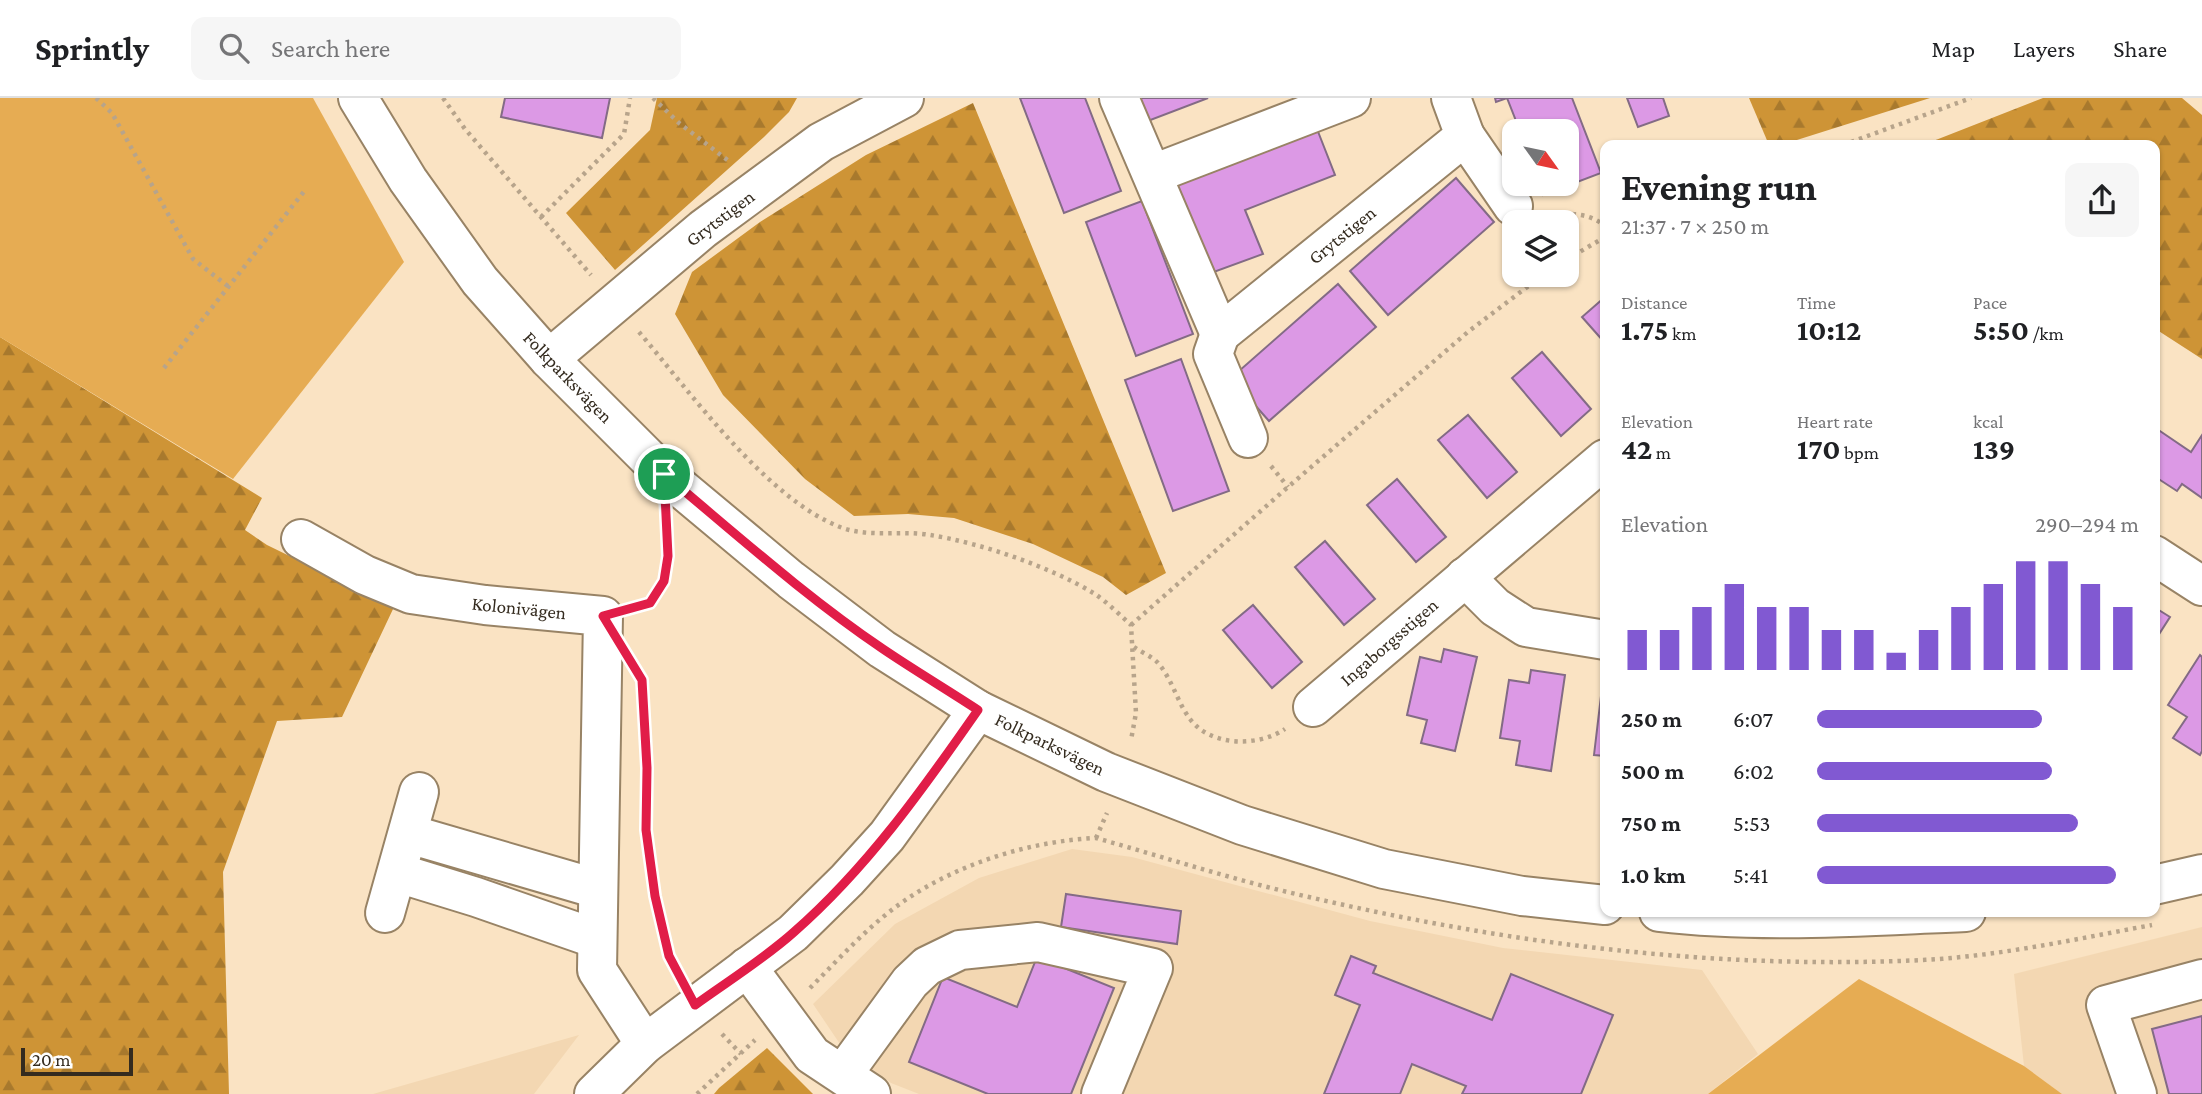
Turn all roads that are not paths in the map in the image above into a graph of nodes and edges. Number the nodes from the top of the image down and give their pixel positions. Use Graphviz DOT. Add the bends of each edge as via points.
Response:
graph roads {
  1 [pos="358,98"];
  2 [pos="904,98"];
  3 [pos="1119,98"];
  4 [pos="1351,98"];
  5 [pos="1451,98"];
  6 [pos="1465,136"];
  7 [pos="1153,174"];
  8 [pos="1513,206"];
  9 [pos="1220,334"];
  10 [pos="549,359"];
  11 [pos="1248,438"];
  12 [pos="1600,463"];
  13 [pos="301,539"];
  14 [pos="2160,559"];
  15 [pos="1465,577"];
  16 [pos="2202,586"];
  17 [pos="1600,639"];
  18 [pos="1313,707"];
  19 [pos="978,710"];
  20 [pos="419,792"];
  21 [pos="409,834"];
  22 [pos="398,873"];
  23 [pos="2202,874"];
  24 [pos="2160,884"];
  25 [pos="598,889"];
  26 [pos="1600,904"];
  27 [pos="386,913"];
  28 [pos="1766,917"];
  29 [pos="1854,917"];
  30 [pos="597,939"];
  31 [pos="747,967"];
  32 [pos="2202,979"];
  33 [pos="645,1044"];
  34 [pos="857,1084"];
  35 [pos="594,1094"];
  36 [pos="1101,1094"];
  37 [pos="2137,1094"];
  1 -- 10 [label="street, Folkparksvägen" via="408,180 480,281"];
  2 -- 10 [label="street, Grytstigen" via="821,142 761,186"];
  3 -- 7 [label="street"];
  4 -- 7 [label="street"];
  5 -- 6 [label="street"];
  6 -- 8 [label="street"];
  6 -- 9 [label="street, Grytstigen"];
  7 -- 9 [label="street"];
  9 -- 11 [label="street" via="1213,354"];
  10 -- 19 [label="street, Folkparksvägen" via="664,474 801,588 882,649"];
  12 -- 15 [label="street, Ingaborgsstigen"];
  13 -- 25 [label="street, Kolonivägen" via="365,575 411,594 603,616"];
  14 -- 16 [label="street"];
  15 -- 17 [label="street" via="1496,607 1526,627"];
  15 -- 18 [label="street, Ingaborgsstigen"];
  19 -- 26 [label="street, Folkparksvägen" via="1106,772 1242,825 1384,869 1522,896"];
  19 -- 31 [label="street" via="887,836 793,933"];
  20 -- 21 [label="street"];
  21 -- 22 [label="street"];
  21 -- 25 [label="street"];
  22 -- 27 [label="street"];
  22 -- 30 [label="street"];
  23 -- 24 [label="street"];
  25 -- 30 [label="street"];
  28 -- 29 [label="street"];
  30 -- 33 [label="street" via="597,970"];
  31 -- 33 [label="street"];
  31 -- 34 [label="street" via="812,1055"];
  32 -- 37 [label="street" via="2106,1005"];
  33 -- 35 [label="street"];
  34 -- 36 [label="street" via="910,982 927,966 960,950 1038,942 1153,968"];
}
